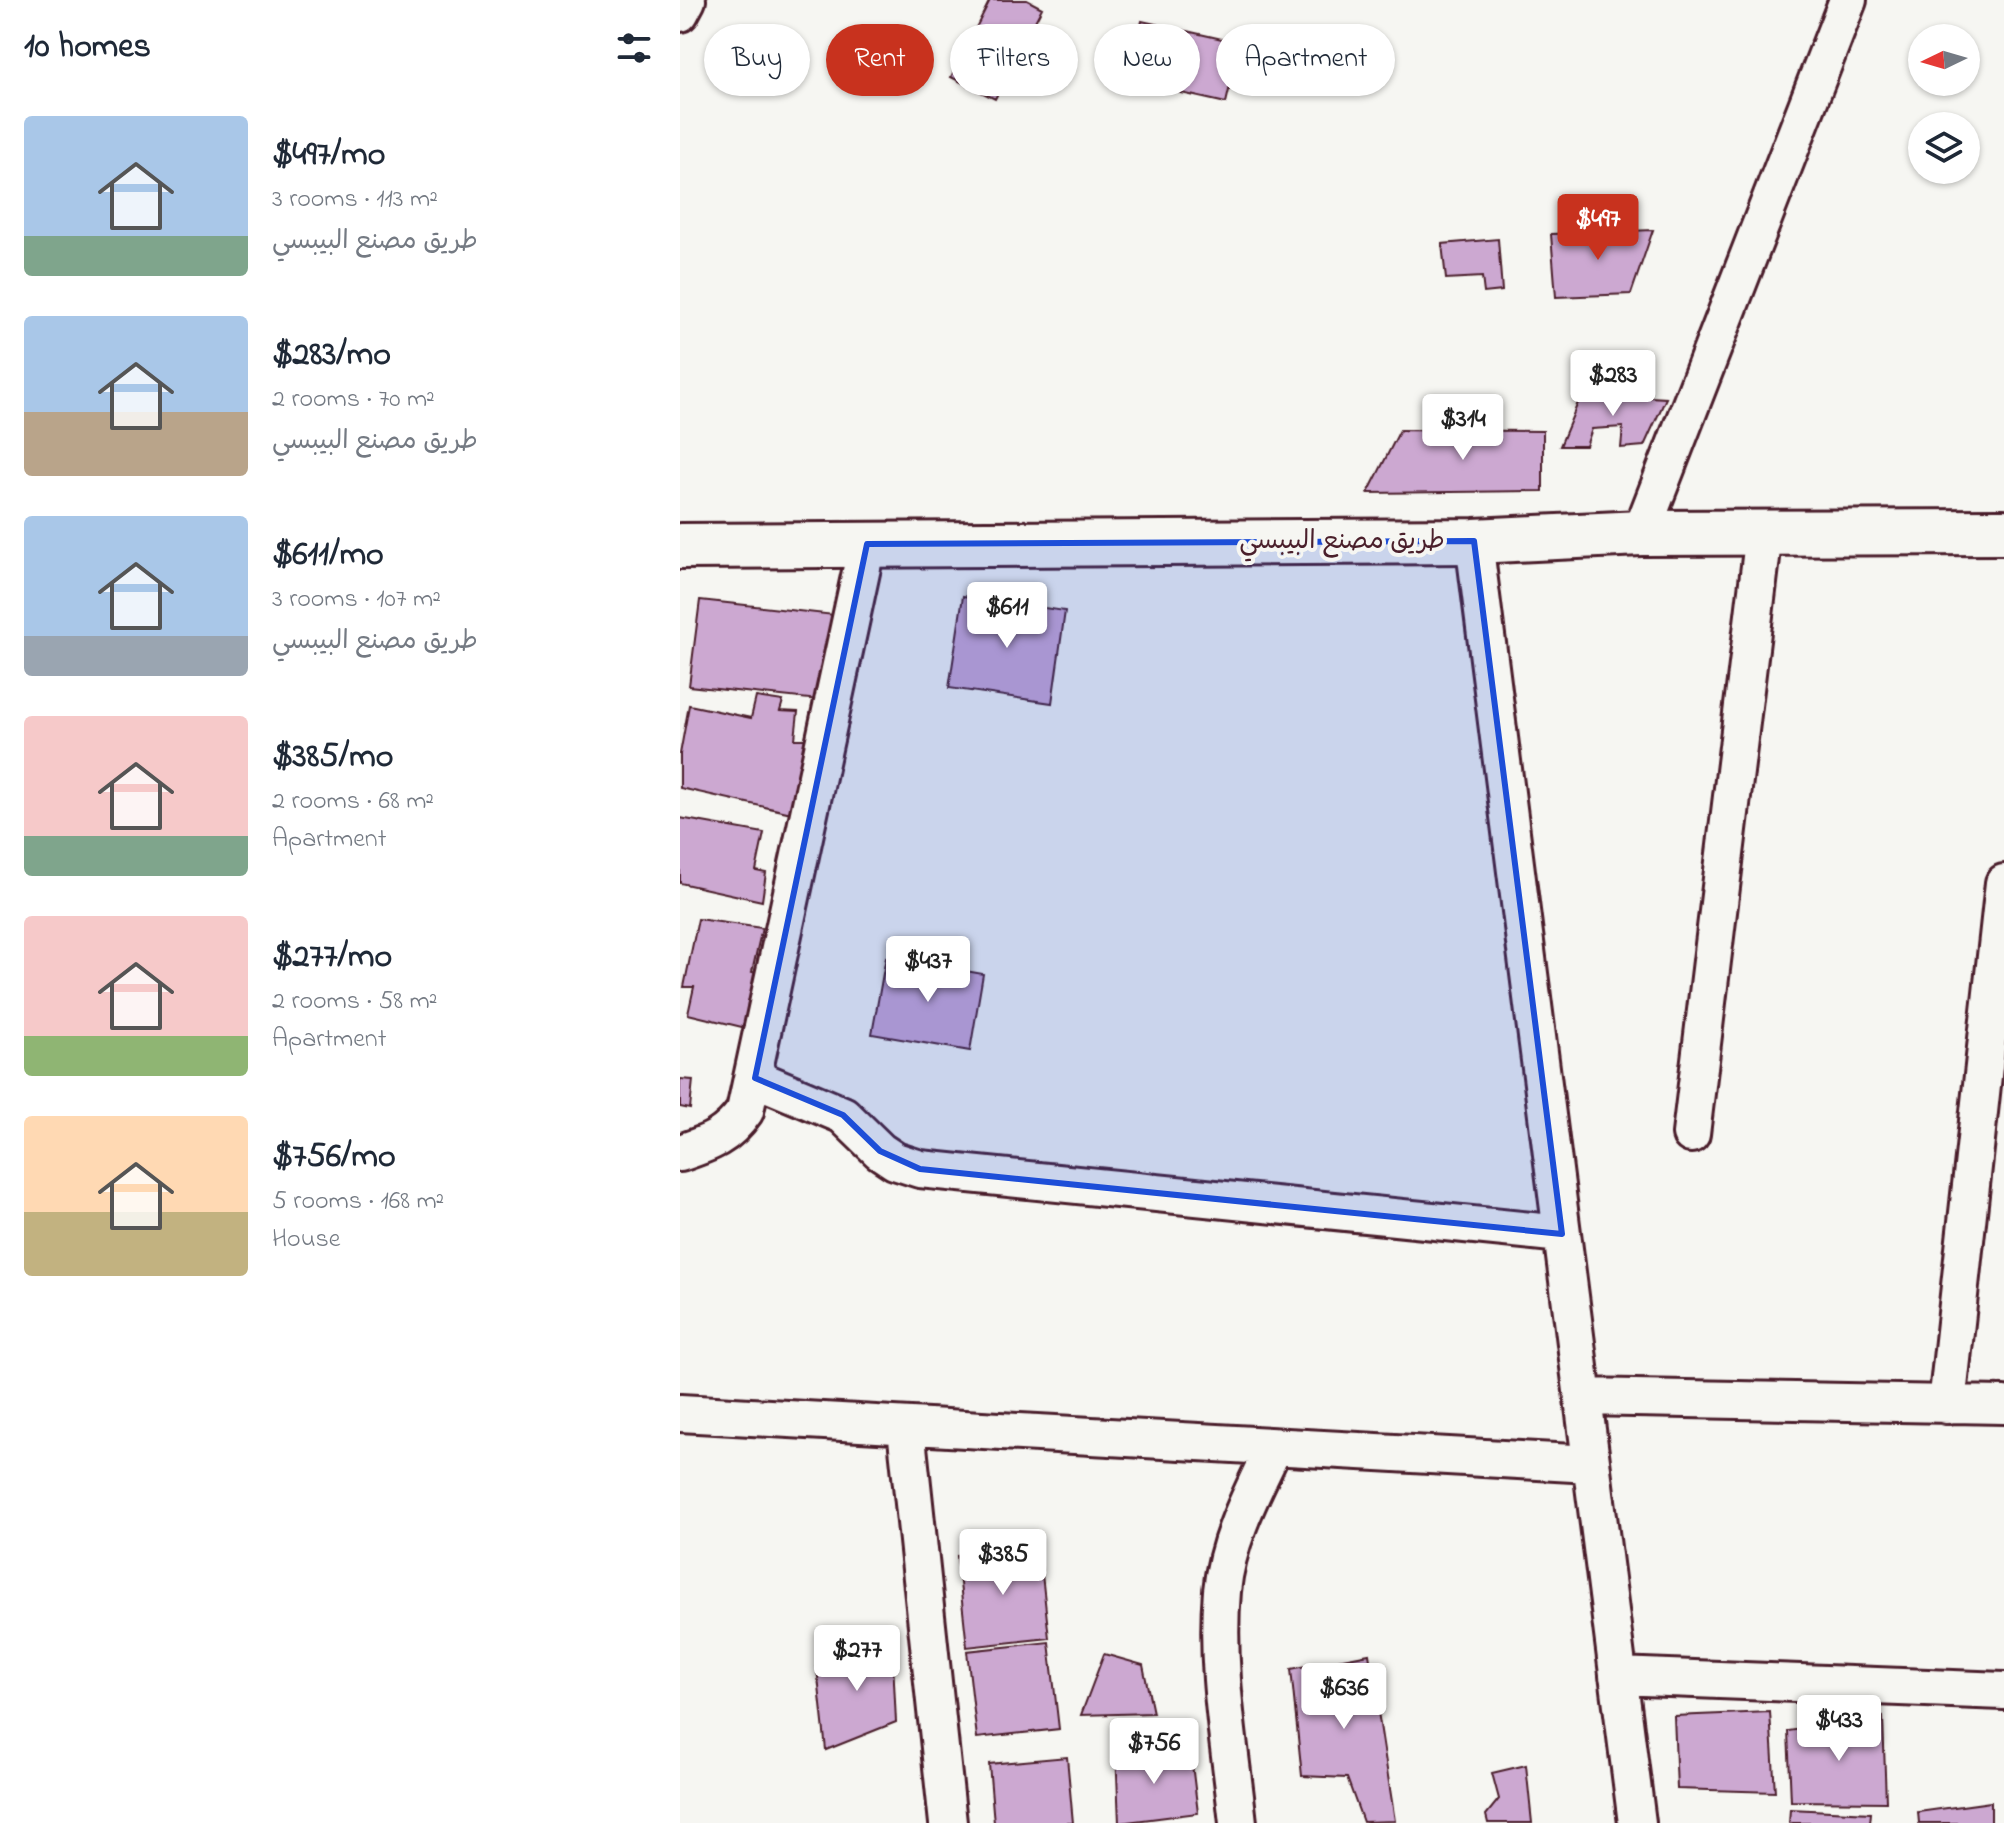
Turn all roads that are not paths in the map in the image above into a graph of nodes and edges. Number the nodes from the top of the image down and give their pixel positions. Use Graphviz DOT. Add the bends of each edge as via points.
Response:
graph roads {
  1 [pos="687,0"];
  2 [pos="1848,0"];
  3 [pos="680,13"];
  4 [pos="2004,532"];
  5 [pos="1641,533"];
  6 [pos="1764,533"];
  7 [pos="1474,541"];
  8 [pos="867,544"];
  9 [pos="680,546"];
  10 [pos="2004,883"];
  11 [pos="1997,1016"];
  12 [pos="755,1078"];
  13 [pos="1691,1134"];
  14 [pos="680,1153"];
  15 [pos="1562,1234"];
  16 [pos="1583,1397"];
  17 [pos="1947,1405"];
  18 [pos="2004,1405"];
  19 [pos="680,1413"];
  20 [pos="906,1428"];
  21 [pos="1274,1447"];
  22 [pos="1591,1464"];
  23 [pos="1618,1676"];
  24 [pos="2004,1691"];
  25 [pos="948,1823"];
  26 [pos="1238,1823"];
  27 [pos="1637,1823"];
  1 -- 3 [label="street"];
  2 -- 5 [label="street"];
  4 -- 6 [label="main road, طريق مصنع البيبسي"];
  5 -- 6 [label="main road, طريق مصنع البيبسي"];
  5 -- 7 [label="main road, طريق مصنع البيبسي"];
  6 -- 13 [label="street"];
  7 -- 8 [label="main road, طريق مصنع البيبسي"];
  7 -- 15 [label="street"];
  8 -- 9 [label="main road, طريق مصنع البيبسي"];
  8 -- 12 [label="street"];
  10 -- 11 [label="street"];
  11 -- 17 [label="street"];
  12 -- 14 [label="street" via="745,1111 732,1130 718,1141"];
  12 -- 15 [label="street" via="843,1115 880,1151 920,1169"];
  15 -- 16 [label="street"];
  16 -- 17 [label="street"];
  16 -- 22 [label="street"];
  17 -- 18 [label="street"];
  19 -- 20 [label="street"];
  20 -- 21 [label="street"];
  20 -- 25 [label="street"];
  21 -- 22 [label="street"];
  21 -- 26 [label="street" via="1238,1524 1222,1589 1222,1677"];
  22 -- 23 [label="street"];
  23 -- 24 [label="street"];
  23 -- 27 [label="street"];
}
